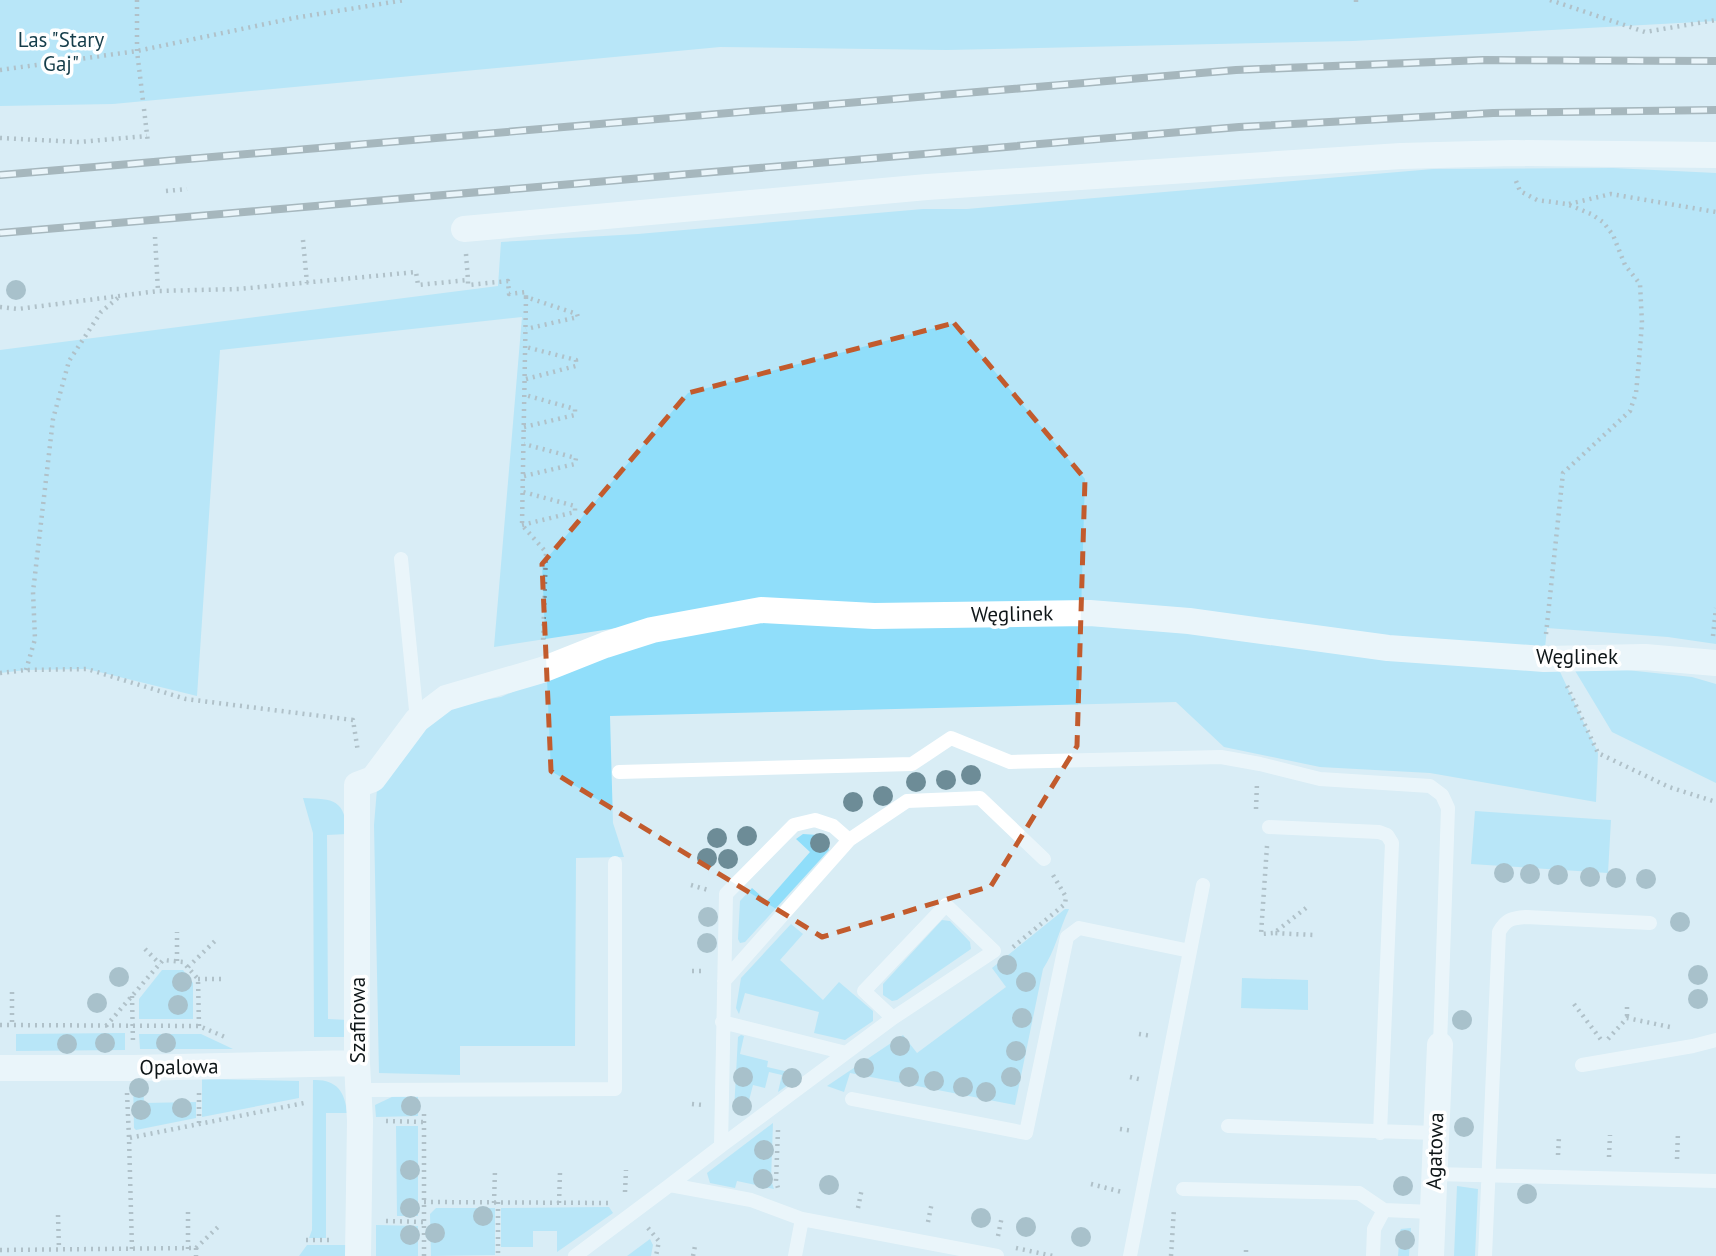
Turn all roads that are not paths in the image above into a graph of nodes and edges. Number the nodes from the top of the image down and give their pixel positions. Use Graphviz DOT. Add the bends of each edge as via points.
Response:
graph roads {
  1 [pos="1716,155"];
  2 [pos="464,229"];
  3 [pos="401,559"];
  4 [pos="1716,663"];
  5 [pos="417,720"];
  6 [pos="619,772"];
  7 [pos="356,785"];
  8 [pos="1269,827"];
  9 [pos="849,840"];
  10 [pos="1044,859"];
  11 [pos="615,863"];
  12 [pos="1203,885"];
  13 [pos="1650,923"];
  14 [pos="1190,950"];
  15 [pos="724,981"];
  16 [pos="893,1018"];
  17 [pos="722,1022"];
  18 [pos="1716,1040"];
  19 [pos="1440,1045"];
  20 [pos="846,1053"];
  21 [pos="357,1063"];
  22 [pos="1582,1065"];
  23 [pos="0,1068"];
  24 [pos="359,1090"];
  25 [pos="852,1099"];
  26 [pos="1228,1126"];
  27 [pos="1380,1133"];
  28 [pos="1435,1133"];
  29 [pos="721,1146"];
  30 [pos="1434,1174"];
  31 [pos="1488,1175"];
  32 [pos="1716,1181"];
  33 [pos="670,1185"];
  34 [pos="1183,1189"];
  35 [pos="1384,1210"];
  36 [pos="1432,1212"];
  37 [pos="802,1219"];
  38 [pos="1000,1249"];
  39 [pos="358,1256"];
  40 [pos="575,1256"];
  41 [pos="795,1256"];
  42 [pos="1130,1256"];
  43 [pos="1373,1256"];
  44 [pos="1431,1256"];
  45 [pos="1485,1256"];
  1 -- 2 [label="street" via="1388,157 927,187"];
  3 -- 5 [label="lane"];
  4 -- 5 [label="street, Węglinek" via="1645,657 1549,659 1388,648 1189,621 1090,613 874,616 761,610 652,629 542,670 446,698"];
  5 -- 7 [label="street, Węglinek" via="373,779"];
  6 -- 19 [label="lane" via="912,764 951,738 1010,762 1221,757 1320,779 1430,786 1448,808"];
  7 -- 21 [label="street, Szafirowa"];
  8 -- 27 [label="lane" via="1379,832 1392,843"];
  9 -- 10 [label="lane" via="907,801 981,798"];
  9 -- 15 [label="lane"];
  9 -- 15 [label="lane" via="833,826 815,820 794,825 726,894"];
  11 -- 24 [label="lane" via="615,1090"];
  12 -- 14 [label="lane"];
  13 -- 31 [label="lane" via="1526,917 1504,923 1499,932"];
  14 -- 25 [label="lane" via="1079,928 1067,937 1026,1133"];
  14 -- 42 [label="lane"];
  15 -- 17 [label="lane"];
  16 -- 16 [label="lane" via="994,951 946,905 864,991"];
  16 -- 20 [label="lane"];
  17 -- 20 [label="lane"];
  17 -- 29 [label="lane"];
  18 -- 22 [label="lane"];
  19 -- 28 [label="street, Agatowa"];
  20 -- 29 [label="lane"];
  21 -- 23 [label="street, Opalowa"];
  21 -- 24 [label="street, Szafirowa"];
  24 -- 39 [label="street, Szafirowa"];
  26 -- 27 [label="lane"];
  27 -- 28 [label="lane"];
  28 -- 30 [label="street, Agatowa"];
  29 -- 33 [label="lane"];
  30 -- 31 [label="lane"];
  30 -- 36 [label="street, Agatowa"];
  31 -- 32 [label="lane"];
  31 -- 45 [label="lane"];
  33 -- 37 [label="lane" via="751,1200"];
  33 -- 40 [label="lane" via="629,1207"];
  34 -- 35 [label="lane" via="1359,1193"];
  35 -- 36 [label="lane"];
  35 -- 43 [label="lane" via="1374,1229"];
  36 -- 44 [label="street, Agatowa"];
  37 -- 38 [label="lane"];
  37 -- 41 [label="lane"];
}
